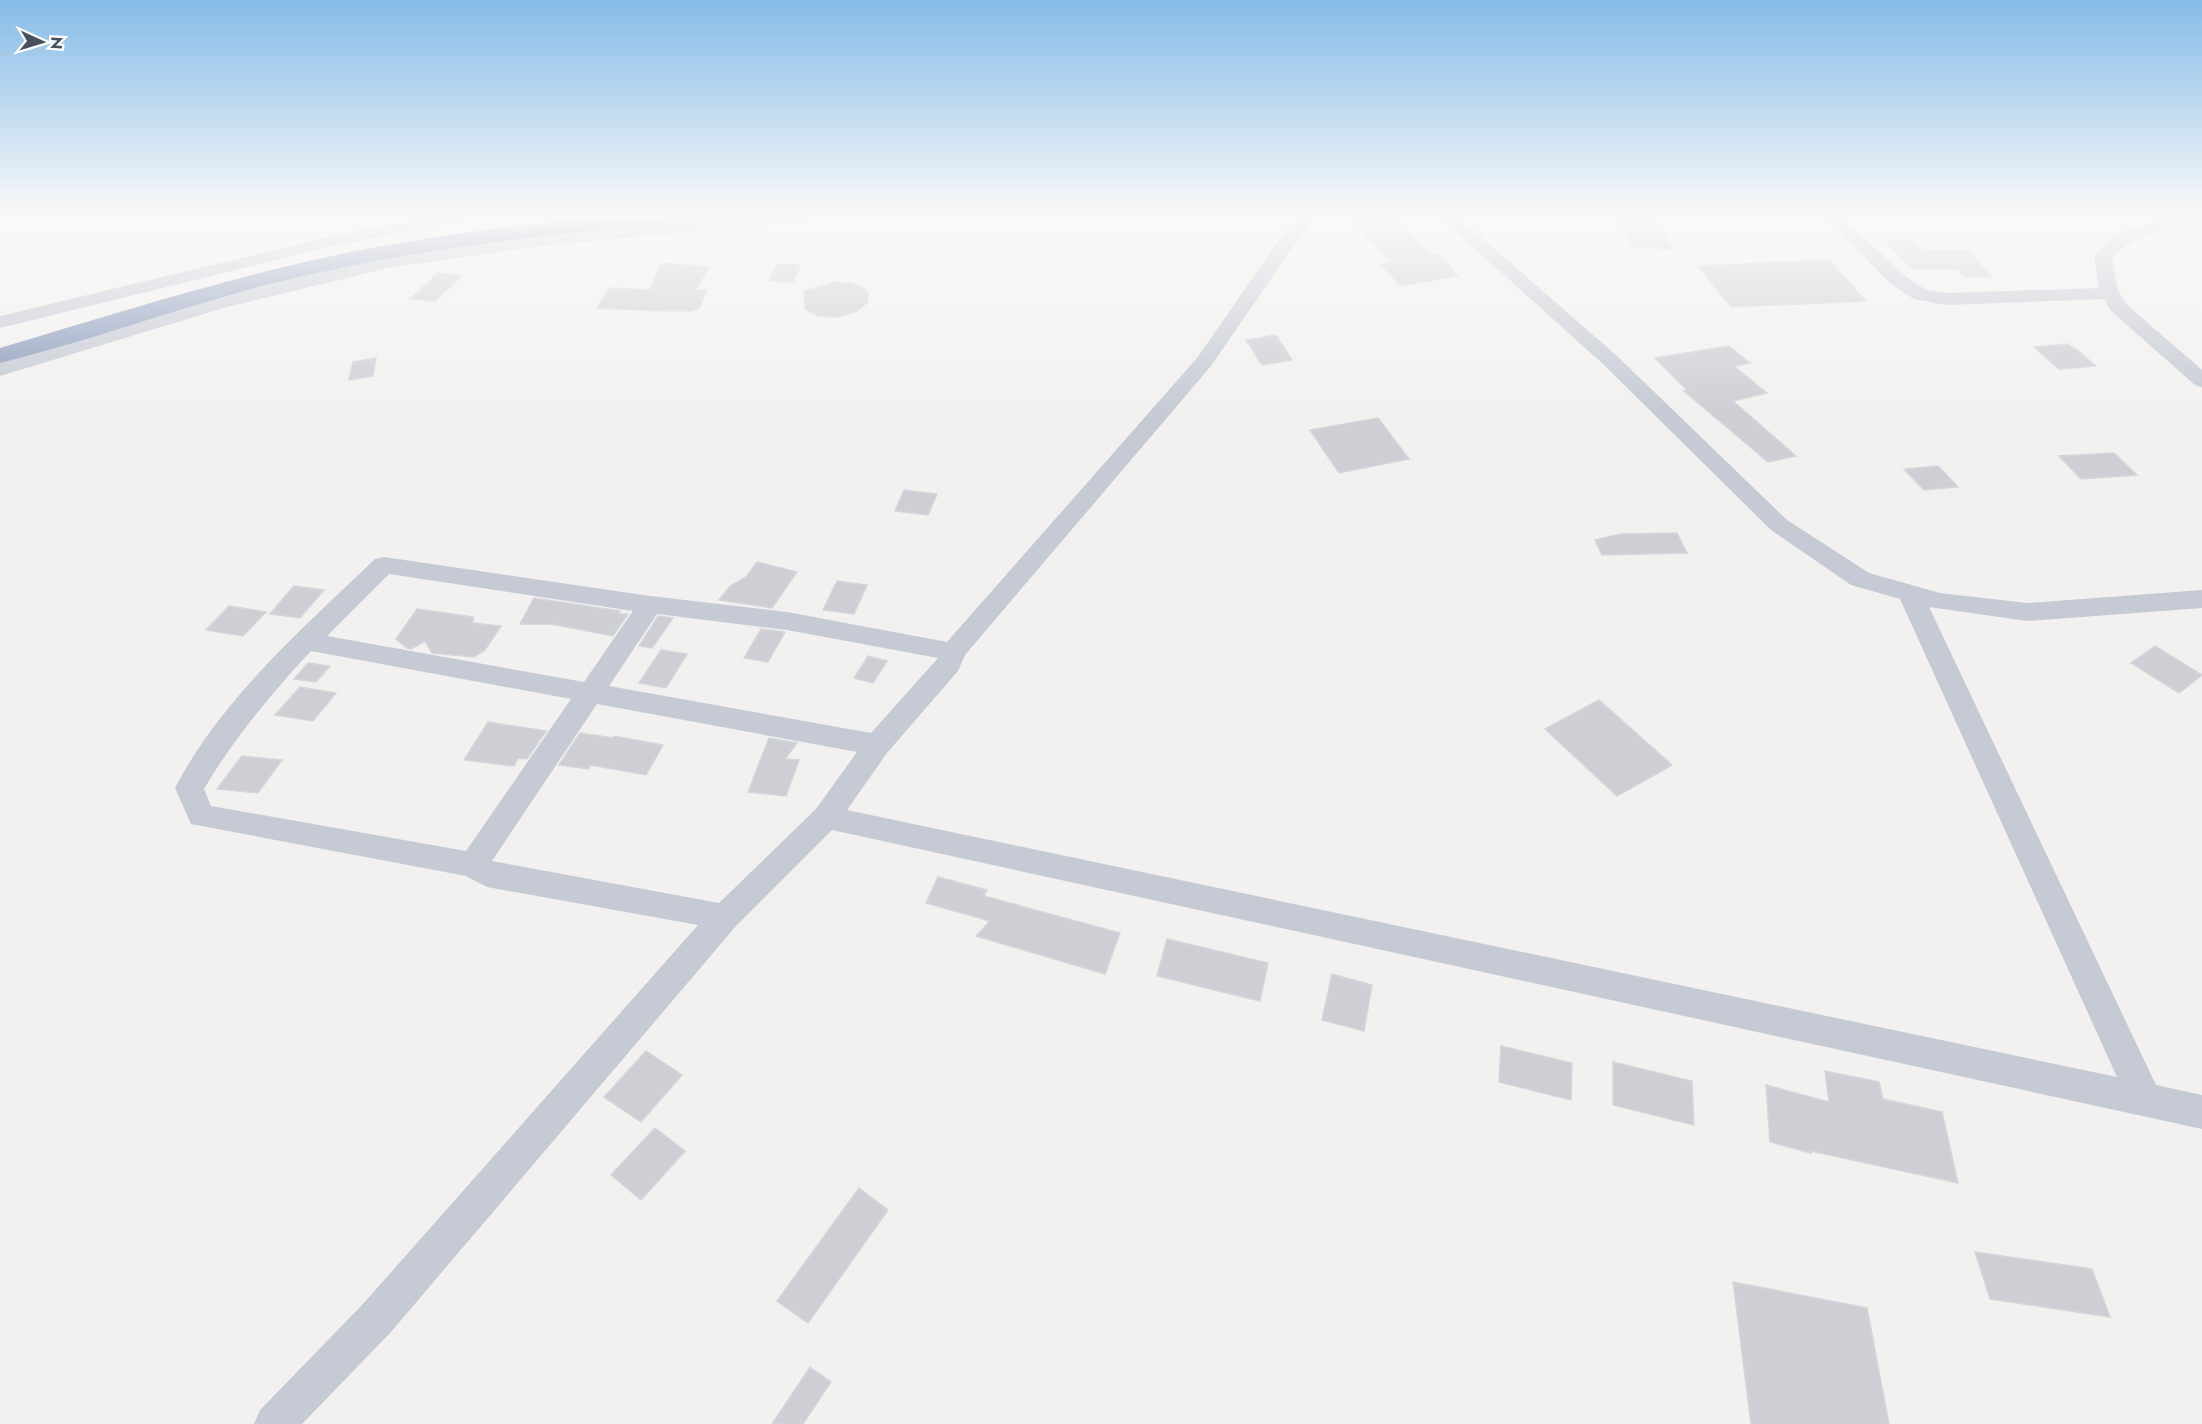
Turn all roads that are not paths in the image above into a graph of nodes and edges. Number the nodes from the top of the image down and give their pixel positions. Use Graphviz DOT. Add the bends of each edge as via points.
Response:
graph roads {
  1 [pos="171,280"];
  2 [pos="212,280"];
  3 [pos="262,280"];
  4 [pos="322,280"];
  5 [pos="1260,280"];
  6 [pos="1520,280"];
  7 [pos="1899,280"];
  8 [pos="2108,280"];
  9 [pos="2111,293"];
  10 [pos="0,322"];
  11 [pos="0,343"];
  12 [pos="0,356"];
  13 [pos="0,370"];
  14 [pos="2202,381"];
  15 [pos="1910,594"];
  16 [pos="2202,599"];
  17 [pos="650,605"];
  18 [pos="305,641"];
  19 [pos="953,652"];
  20 [pos="587,695"];
  21 [pos="878,746"];
  22 [pos="826,817"];
  23 [pos="473,865"];
  24 [pos="725,917"];
  25 [pos="2145,1100"];
  26 [pos="2202,1112"];
  27 [pos="274,1424"];
  1 -- 10 [label="street"];
  2 -- 11 [label="highway"];
  3 -- 12 [label="highway"];
  4 -- 13 [label="street" via="196,309"];
  5 -- 19 [label="street" via="1204,362"];
  6 -- 15 [label="street" via="1610,360 1779,525 1860,579"];
  7 -- 9 [label="street" via="1921,295 1946,299"];
  8 -- 9 [label="street"];
  9 -- 14 [label="street" via="2118,307"];
  15 -- 16 [label="street" via="1940,602 2027,612"];
  15 -- 25 [label="street"];
  17 -- 18 [label="street" via="384,565"];
  17 -- 19 [label="street" via="787,621"];
  17 -- 20 [label="street"];
  18 -- 20 [label="street"];
  18 -- 23 [label="street" via="210,751 189,788 201,816"];
  19 -- 21 [label="street" via="949,664"];
  20 -- 21 [label="street"];
  20 -- 23 [label="street"];
  21 -- 22 [label="street"];
  22 -- 24 [label="street"];
  22 -- 25 [label="street"];
  23 -- 24 [label="street" via="486,874"];
  24 -- 27 [label="street" via="377,1318"];
  25 -- 26 [label="street"];
}
